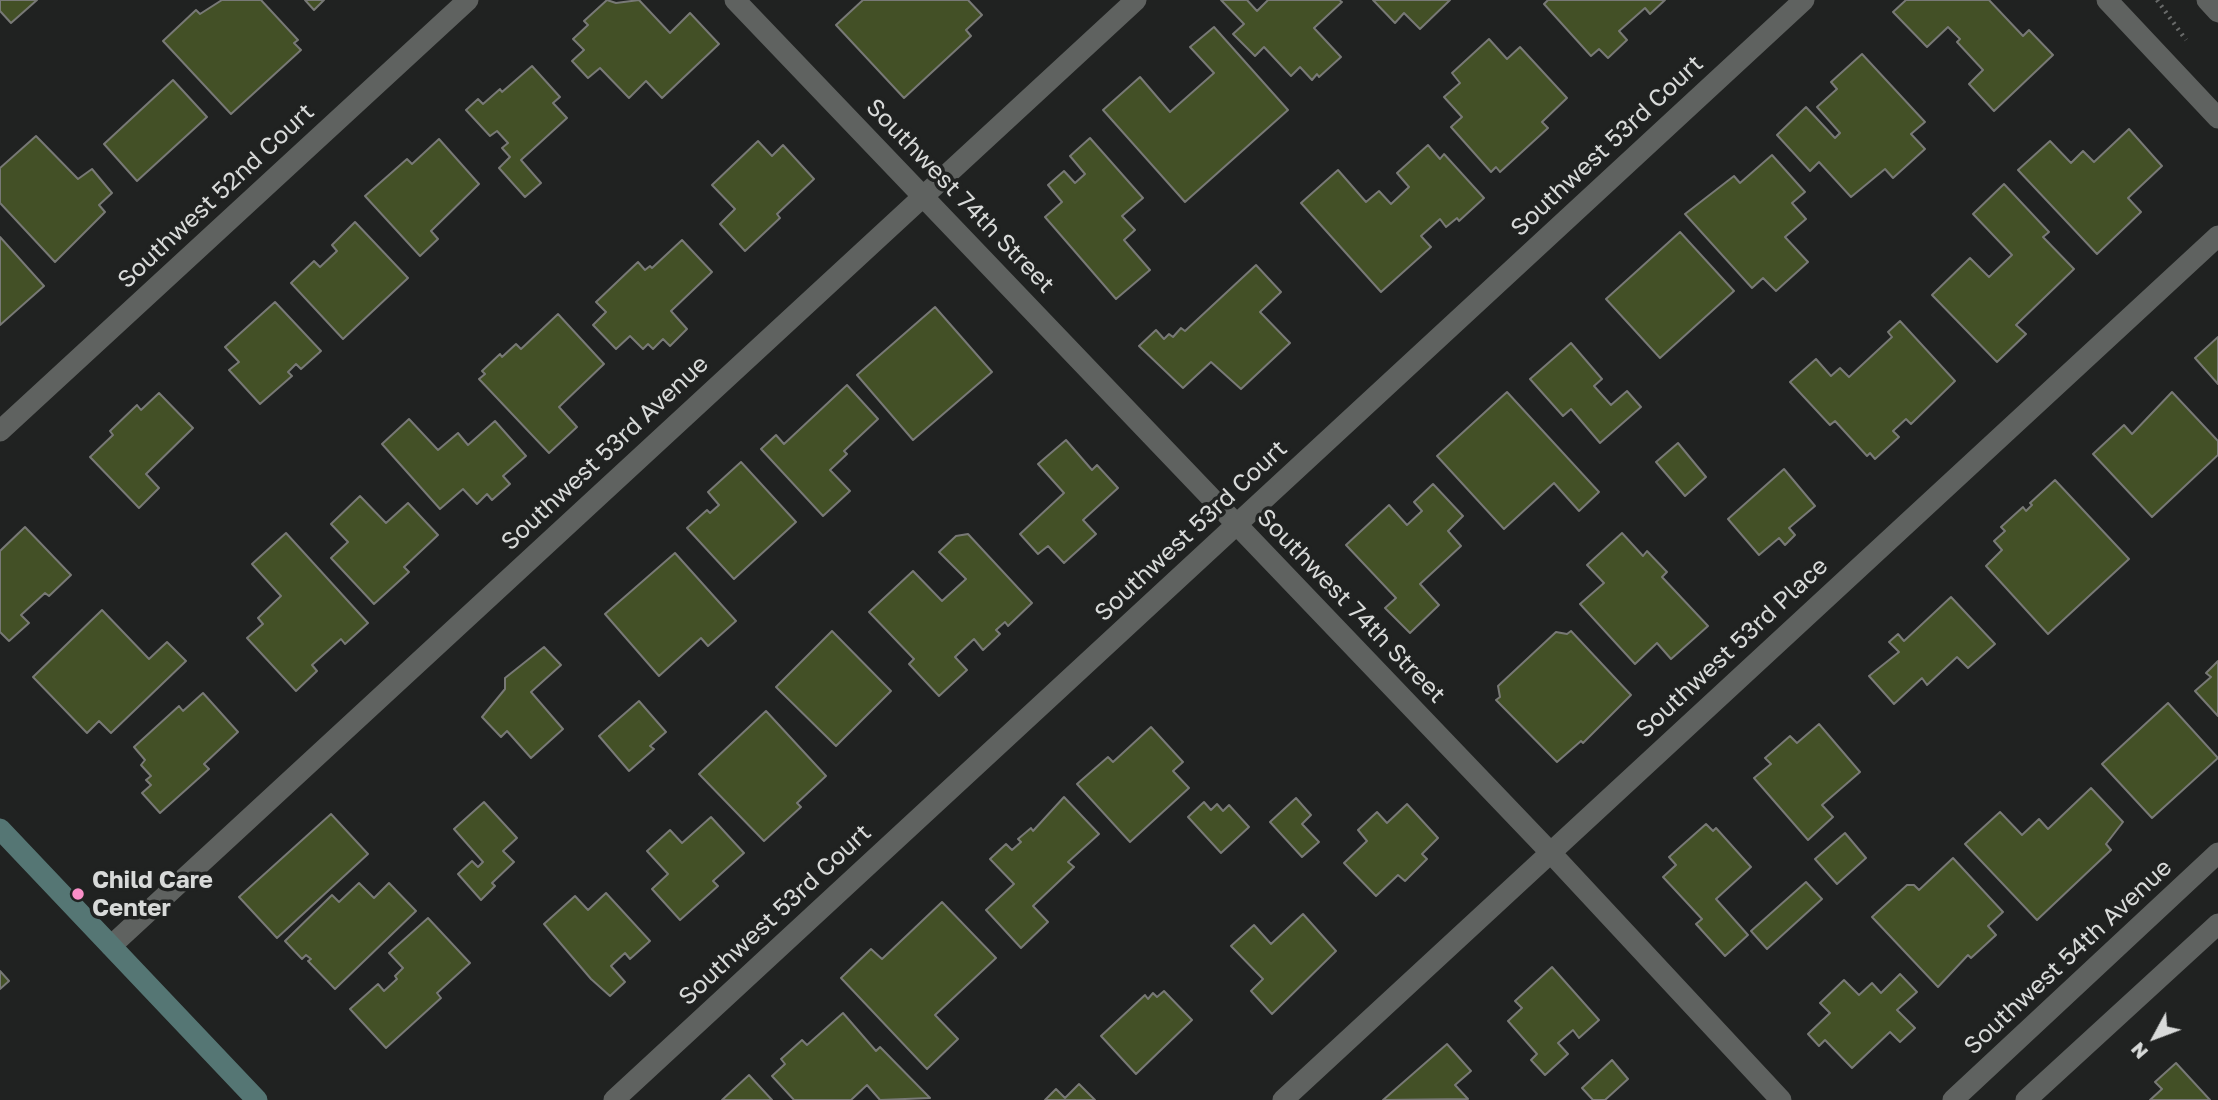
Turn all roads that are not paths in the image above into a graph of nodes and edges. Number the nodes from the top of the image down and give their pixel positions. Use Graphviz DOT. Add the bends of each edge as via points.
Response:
graph roads {
  1 [pos="468,0"];
  2 [pos="735,0"];
  3 [pos="1136,0"];
  4 [pos="1804,0"];
  5 [pos="2107,0"];
  6 [pos="2207,0"];
  7 [pos="2218,12"];
  8 [pos="2218,118"];
  9 [pos="923,195"];
  10 [pos="2218,236"];
  11 [pos="0,431"];
  12 [pos="1237,524"];
  13 [pos="0,829"];
  14 [pos="1550,852"];
  15 [pos="2218,853"];
  16 [pos="2218,924"];
  17 [pos="111,946"];
  18 [pos="257,1100"];
  19 [pos="614,1100"];
  20 [pos="1283,1100"];
  21 [pos="1781,1100"];
  22 [pos="1953,1100"];
  23 [pos="2026,1100"];
  1 -- 11 [label="street, Southwest 52nd Court"];
  2 -- 9 [label="street, Southwest 74th Street"];
  3 -- 9 [label="street, Southwest 53rd Avenue"];
  4 -- 12 [label="street, Southwest 53rd Court"];
  5 -- 8 [label="street"];
  6 -- 7 [label="street"];
  9 -- 12 [label="street, Southwest 74th Street"];
  9 -- 17 [label="street, Southwest 53rd Avenue"];
  10 -- 14 [label="street, Southwest 53rd Place"];
  12 -- 14 [label="street, Southwest 74th Street"];
  12 -- 19 [label="street, Southwest 53rd Court"];
  13 -- 17 [label="main road"];
  14 -- 20 [label="street, Southwest 53rd Place"];
  14 -- 21 [label="street, Southwest 74th Street"];
  15 -- 22 [label="street, Southwest 54th Avenue"];
  16 -- 23 [label="street"];
  17 -- 18 [label="main road"];
}
